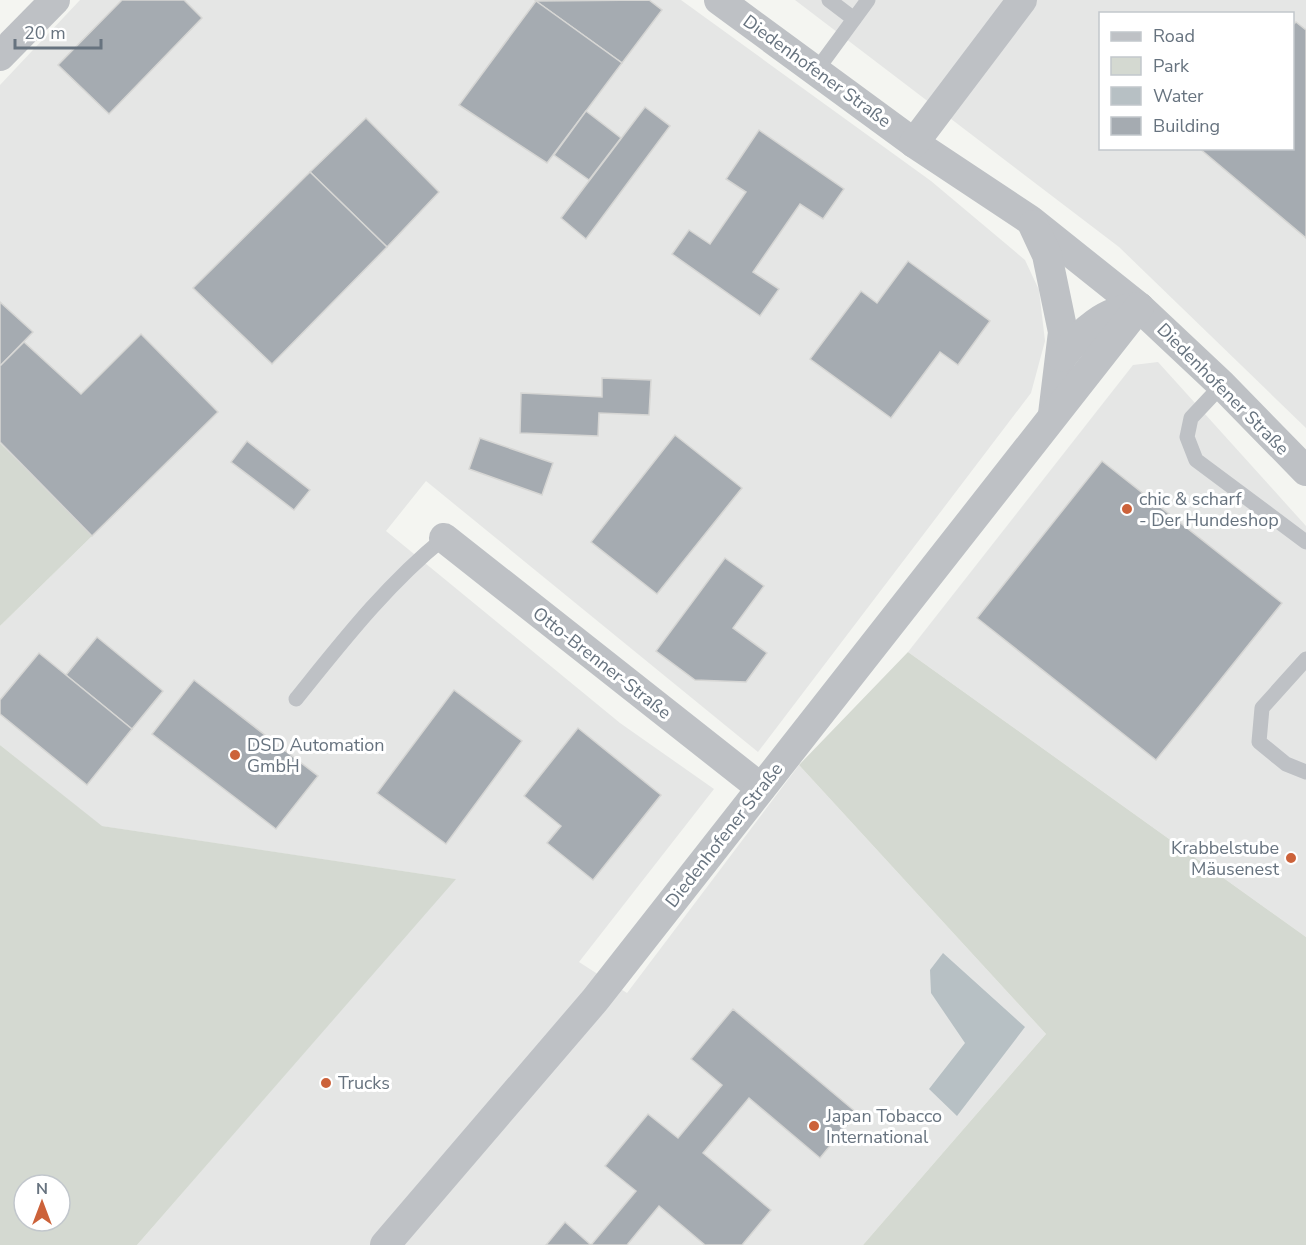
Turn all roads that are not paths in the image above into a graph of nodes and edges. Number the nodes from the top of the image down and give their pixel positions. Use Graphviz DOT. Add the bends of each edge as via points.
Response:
graph roads {
  1 [pos="55,0"];
  2 [pos="719,0"];
  3 [pos="829,0"];
  4 [pos="868,0"];
  5 [pos="1022,0"];
  6 [pos="854,19"];
  7 [pos="0,56"];
  8 [pos="816,71"];
  9 [pos="914,143"];
  10 [pos="1030,220"];
  11 [pos="1139,307"];
  12 [pos="1062,357"];
  13 [pos="1222,385"];
  14 [pos="1052,416"];
  15 [pos="1306,471"];
  16 [pos="444,538"];
  17 [pos="1306,542"];
  18 [pos="1306,659"];
  19 [pos="296,699"];
  20 [pos="1306,772"];
  21 [pos="760,788"];
  22 [pos="385,1245"];
  1 -- 7 [label="street"];
  2 -- 8 [label="street, Diedenhofener Straße"];
  3 -- 6 [label="lane"];
  4 -- 6 [label="lane"];
  5 -- 9 [label="street"];
  6 -- 8 [label="lane"];
  8 -- 9 [label="street, Diedenhofener Straße"];
  9 -- 10 [label="street, Diedenhofener Straße"];
  10 -- 11 [label="street, Diedenhofener Straße"];
  10 -- 12 [label="street, Diedenhofener Straße" via="1047,255 1054,282 1064,332"];
  11 -- 12 [label="street" via="1123,308 1099,320"];
  11 -- 13 [label="street, Diedenhofener Straße"];
  11 -- 14 [label="street, Diedenhofener Straße"];
  12 -- 14 [label="street, Diedenhofener Straße"];
  13 -- 15 [label="street, Diedenhofener Straße"];
  13 -- 17 [label="lane" via="1191,418 1187,437 1196,460"];
  14 -- 21 [label="street, Diedenhofener Straße"];
  16 -- 19 [label="lane" via="411,564 382,595"];
  16 -- 21 [label="street, Otto-Brenner-Straße"];
  18 -- 20 [label="lane" via="1262,708 1259,742 1286,764"];
  21 -- 22 [label="street, Diedenhofener Straße" via="595,1000"];
}
